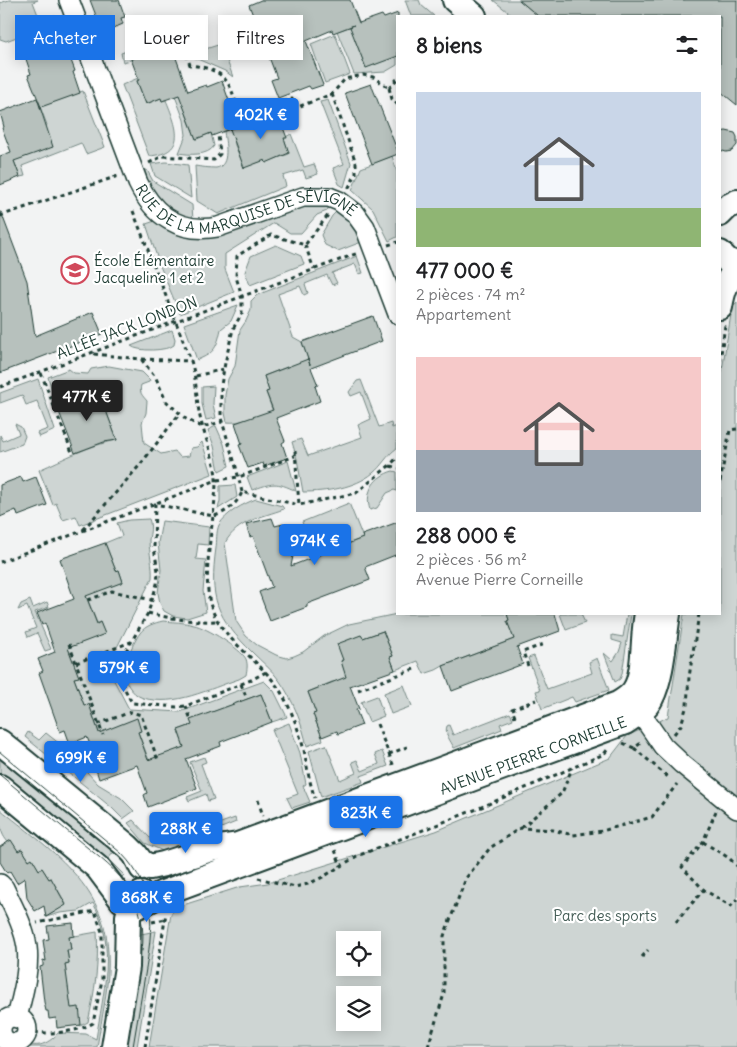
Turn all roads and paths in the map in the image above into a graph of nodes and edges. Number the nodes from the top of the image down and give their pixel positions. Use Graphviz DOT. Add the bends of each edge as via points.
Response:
graph roads {
  1 [pos="69,0"];
  2 [pos="454,0"];
  3 [pos="473,15"];
  4 [pos="188,60"];
  5 [pos="396,80"];
  6 [pos="389,88"];
  7 [pos="332,94"];
  8 [pos="396,103"];
  9 [pos="218,134"];
  10 [pos="126,173"];
  11 [pos="339,201"];
  12 [pos="737,202"];
  13 [pos="131,203"];
  14 [pos="721,213"];
  15 [pos="0,216"];
  16 [pos="304,245"];
  17 [pos="374,249"];
  18 [pos="721,254"];
  19 [pos="737,266"];
  20 [pos="314,269"];
  21 [pos="242,296"];
  22 [pos="721,302"];
  23 [pos="396,309"];
  24 [pos="176,321"];
  25 [pos="92,353"];
  26 [pos="141,359"];
  27 [pos="191,361"];
  28 [pos="224,369"];
  29 [pos="41,372"];
  30 [pos="196,376"];
  31 [pos="0,387"];
  32 [pos="180,413"];
  33 [pos="222,422"];
  34 [pos="202,427"];
  35 [pos="737,429"];
  36 [pos="295,451"];
  37 [pos="73,454"];
  38 [pos="295,456"];
  39 [pos="396,458"];
  40 [pos="389,466"];
  41 [pos="396,468"];
  42 [pos="239,476"];
  43 [pos="721,477"];
  44 [pos="216,480"];
  45 [pos="242,492"];
  46 [pos="155,504"];
  47 [pos="300,505"];
  48 [pos="213,516"];
  49 [pos="81,532"];
  50 [pos="0,562"];
  51 [pos="88,600"];
  52 [pos="152,600"];
  53 [pos="148,612"];
  54 [pos="647,615"];
  55 [pos="668,615"];
  56 [pos="699,615"];
  57 [pos="218,621"];
  58 [pos="132,642"];
  59 [pos="68,644"];
  60 [pos="544,644"];
  61 [pos="76,663"];
  62 [pos="528,666"];
  63 [pos="414,670"];
  64 [pos="266,672"];
  65 [pos="241,684"];
  66 [pos="358,690"];
  67 [pos="247,699"];
  68 [pos="536,700"];
  69 [pos="634,704"];
  70 [pos="186,706"];
  71 [pos="516,717"];
  72 [pos="191,720"];
  73 [pos="98,724"];
  74 [pos="377,724"];
  75 [pos="103,735"];
  76 [pos="0,742"];
  77 [pos="663,746"];
  78 [pos="407,747"];
  79 [pos="389,754"];
  80 [pos="158,760"];
  81 [pos="392,764"];
  82 [pos="572,768"];
  83 [pos="677,784"];
  84 [pos="0,787"];
  85 [pos="258,800"];
  86 [pos="317,802"];
  87 [pos="717,809"];
  88 [pos="737,809"];
  89 [pos="265,822"];
  90 [pos="520,828"];
  91 [pos="703,842"];
  92 [pos="238,844"];
  93 [pos="135,854"];
  94 [pos="737,866"];
  95 [pos="0,884"];
  96 [pos="705,889"];
  97 [pos="737,899"];
  98 [pos="149,900"];
  99 [pos="676,922"];
  100 [pos="22,926"];
  101 [pos="648,950"];
  102 [pos="642,957"];
  103 [pos="19,1035"];
  104 [pos="114,1047"];
  105 [pos="145,1047"];
  106 [pos="428,1047"];
  1 -- 10 [label="street, RUE DE LA MARQUISE DE SÉVIGNÉ"];
  2 -- 3 [label="street"];
  4 -- 7 [label="path" via="190,64 216,71 228,82 241,117 292,99 295,108"];
  5 -- 6 [label="path"];
  6 -- 7 [label="path" via="373,77 363,75 346,79"];
  6 -- 8 [label="path"];
  7 -- 11 [label="path" via="356,163 356,174"];
  9 -- 10 [label="path" via="220,154 214,160 163,156"];
  10 -- 11 [label="street, RUE DE LA MARQUISE DE SÉVIGNÉ" via="159,213 180,226 193,229 218,227 303,197 329,197"];
  10 -- 15 [label="path"];
  11 -- 16 [label="path"];
  11 -- 17 [label="street, RUE DE LA MARQUISE DE SÉVIGNÉ" via="361,220"];
  12 -- 14 [label="street"];
  13 -- 24 [label="path"];
  16 -- 20 [label="path"];
  16 -- 21 [label="path" via="271,235 236,256 236,277"];
  17 -- 20 [label="path, ALLÉE JACK LONDON"];
  17 -- 23 [label="street, RUE DE LA MARQUISE DE SÉVIGNÉ"];
  18 -- 19 [label="street"];
  19 -- 22 [label="street" via="726,283"];
  20 -- 21 [label="path, ALLÉE JACK LONDON"];
  21 -- 24 [label="path, ALLÉE JACK LONDON"];
  21 -- 28 [label="path" via="242,313 233,329"];
  24 -- 25 [label="path, ALLÉE JACK LONDON"];
  24 -- 27 [label="path"];
  25 -- 26 [label="path"];
  25 -- 29 [label="path, ALLÉE JACK LONDON"];
  26 -- 27 [label="path"];
  26 -- 32 [label="path" via="156,378 166,401"];
  27 -- 30 [label="path"];
  28 -- 30 [label="path"];
  28 -- 33 [label="path"];
  29 -- 31 [label="path, ALLÉE JACK LONDON"];
  29 -- 37 [label="path"];
  30 -- 34 [label="path"];
  32 -- 34 [label="path"];
  32 -- 49 [label="path" via="140,465"];
  33 -- 34 [label="path"];
  33 -- 42 [label="path"];
  34 -- 44 [label="path"];
  35 -- 43 [label="path" via="730,430"];
  36 -- 38 [label="path"];
  38 -- 42 [label="path"];
  38 -- 47 [label="path"];
  39 -- 40 [label="path"];
  40 -- 41 [label="path"];
  40 -- 47 [label="path" via="356,493"];
  42 -- 44 [label="path"];
  42 -- 45 [label="path"];
  44 -- 46 [label="path"];
  44 -- 48 [label="path"];
  45 -- 47 [label="path"];
  45 -- 48 [label="path" via="238,501"];
  46 -- 48 [label="path"];
  46 -- 49 [label="path"];
  46 -- 52 [label="path" via="154,548 158,571"];
  48 -- 57 [label="path" via="208,587"];
  49 -- 50 [label="path"];
  51 -- 52 [label="path" via="112,591"];
  52 -- 53 [label="path"];
  53 -- 57 [label="path" via="172,619"];
  53 -- 58 [label="path"];
  54 -- 69 [label="street, AVENUE PIERRE CORNEILLE"];
  55 -- 69 [label="street, AVENUE PIERRE CORNEILLE" via="656,684 650,700"];
  56 -- 77 [label="path" via="687,705 681,725"];
  57 -- 64 [label="path"];
  58 -- 61 [label="path"];
  58 -- 70 [label="path" via="116,670 132,703"];
  59 -- 61 [label="path"];
  60 -- 62 [label="path" via="523,652"];
  61 -- 73 [label="path"];
  63 -- 66 [label="path"];
  64 -- 65 [label="path"];
  64 -- 86 [label="path" via="289,707"];
  65 -- 67 [label="path"];
  65 -- 70 [label="path"];
  68 -- 71 [label="path" via="512,709"];
  69 -- 77 [label="street"];
  69 -- 92 [label="street, AVENUE PIERRE CORNEILLE" via="618,704"];
  69 -- 98 [label="street, AVENUE PIERRE CORNEILLE" via="625,722"];
  70 -- 72 [label="path"];
  73 -- 75 [label="path"];
  73 -- 80 [label="path" via="131,712 141,714"];
  74 -- 79 [label="path"];
  76 -- 93 [label="street"];
  77 -- 88 [label="street"];
  78 -- 79 [label="path"];
  79 -- 81 [label="path"];
  82 -- 90 [label="path" via="562,793"];
  83 -- 90 [label="path" via="652,817 629,824 574,836 553,830"];
  84 -- 98 [label="street" via="98,868 122,900"];
  85 -- 89 [label="path"];
  87 -- 91 [label="path"];
  90 -- 106 [label="path" via="490,848 466,878 444,936 444,994"];
  91 -- 94 [label="path"];
  91 -- 96 [label="path" via="682,867"];
  92 -- 93 [label="street, AVENUE PIERRE CORNEILLE" via="150,867"];
  92 -- 98 [label="street" via="218,862"];
  93 -- 98 [label="street" via="142,868"];
  95 -- 100 [label="street"];
  96 -- 97 [label="path" via="731,906"];
  96 -- 99 [label="path"];
  98 -- 104 [label="street" via="126,928 127,967"];
  98 -- 105 [label="path" via="166,919"];
  100 -- 103 [label="street" via="27,948"];
  100 -- 103 [label="path" via="95,911 102,932 102,980 93,1023 86,1028"];
  101 -- 102 [label="path"];
}
